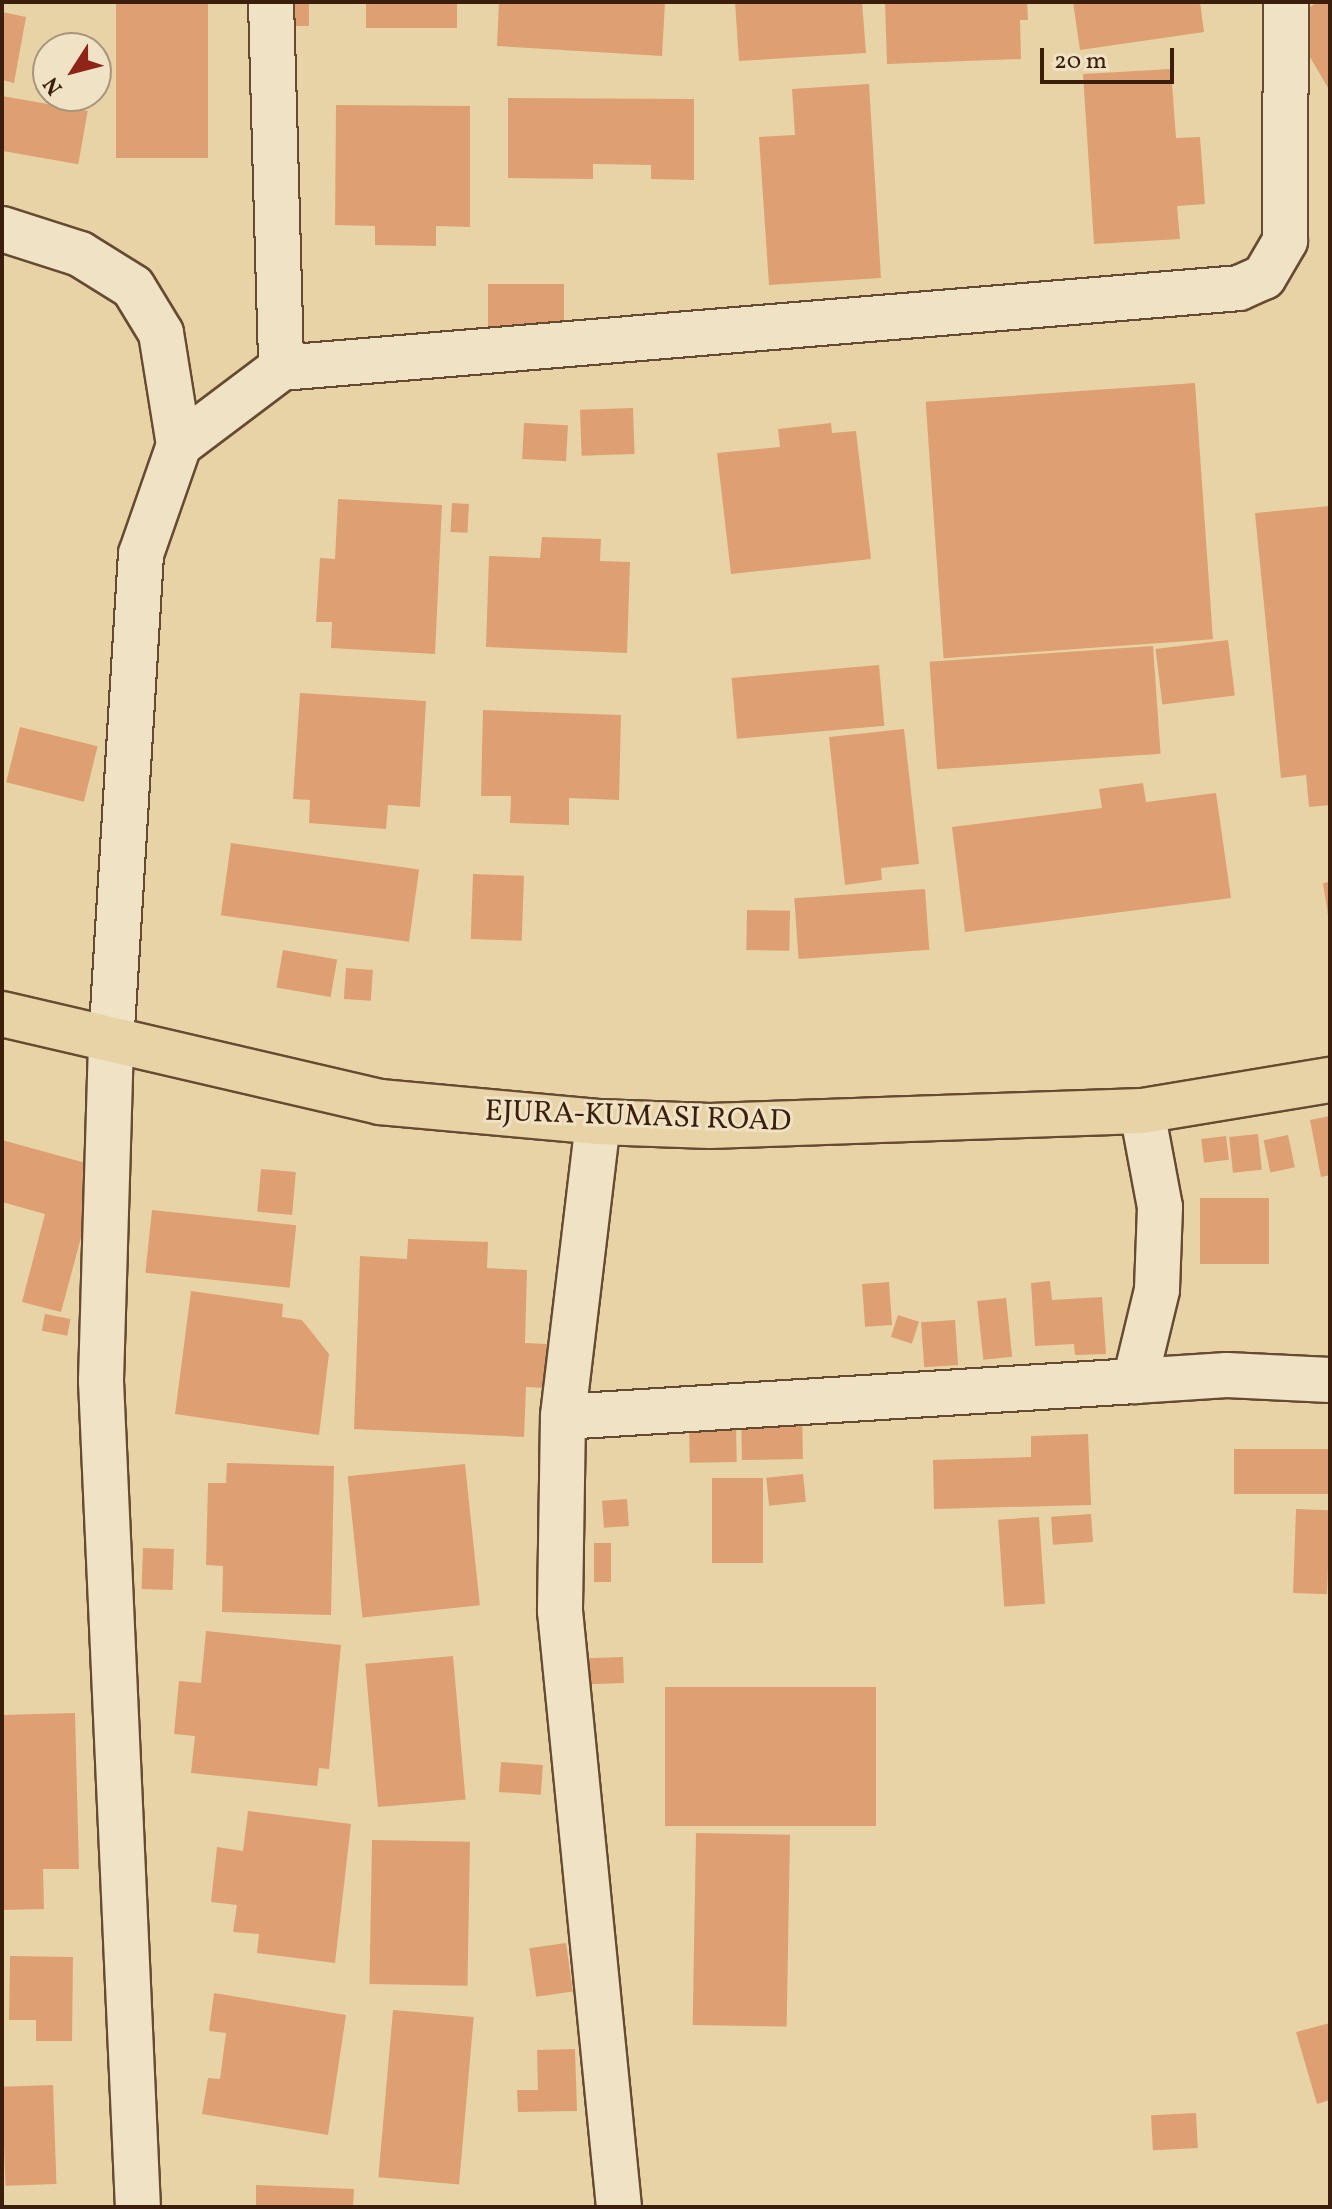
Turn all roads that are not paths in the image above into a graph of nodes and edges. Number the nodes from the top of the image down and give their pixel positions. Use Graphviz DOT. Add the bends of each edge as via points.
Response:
graph roads {
  1 [pos="271,2"];
  2 [pos="1286,2"];
  3 [pos="2,229"];
  4 [pos="281,368"];
  5 [pos="179,445"];
  6 [pos="2,1014"];
  7 [pos="111,1043"];
  8 [pos="1330,1080"];
  9 [pos="1142,1111"];
  10 [pos="598,1122"];
  11 [pos="1330,1380"];
  12 [pos="1135,1381"];
  13 [pos="563,1417"];
  14 [pos="138,2207"];
  15 [pos="619,2207"];
  1 -- 4 [label="street"];
  2 -- 4 [label="street" via="1285,241 1264,277 1239,288"];
  3 -- 5 [label="street" via="80,254 133,287 161,333"];
  4 -- 5 [label="street"];
  5 -- 7 [label="street" via="141,554"];
  6 -- 7 [label="main road, EJURA-KUMASI ROAD"];
  7 -- 10 [label="main road, EJURA-KUMASI ROAD" via="380,1102"];
  7 -- 14 [label="street" via="101,1381"];
  8 -- 9 [label="main road, EJURA-KUMASI ROAD"];
  9 -- 10 [label="main road, EJURA-KUMASI ROAD" via="710,1126"];
  9 -- 12 [label="street" via="1160,1207 1157,1290"];
  10 -- 13 [label="street"];
  11 -- 12 [label="street" via="1227,1375"];
  12 -- 13 [label="street"];
  13 -- 15 [label="street" via="560,1611"];
}
